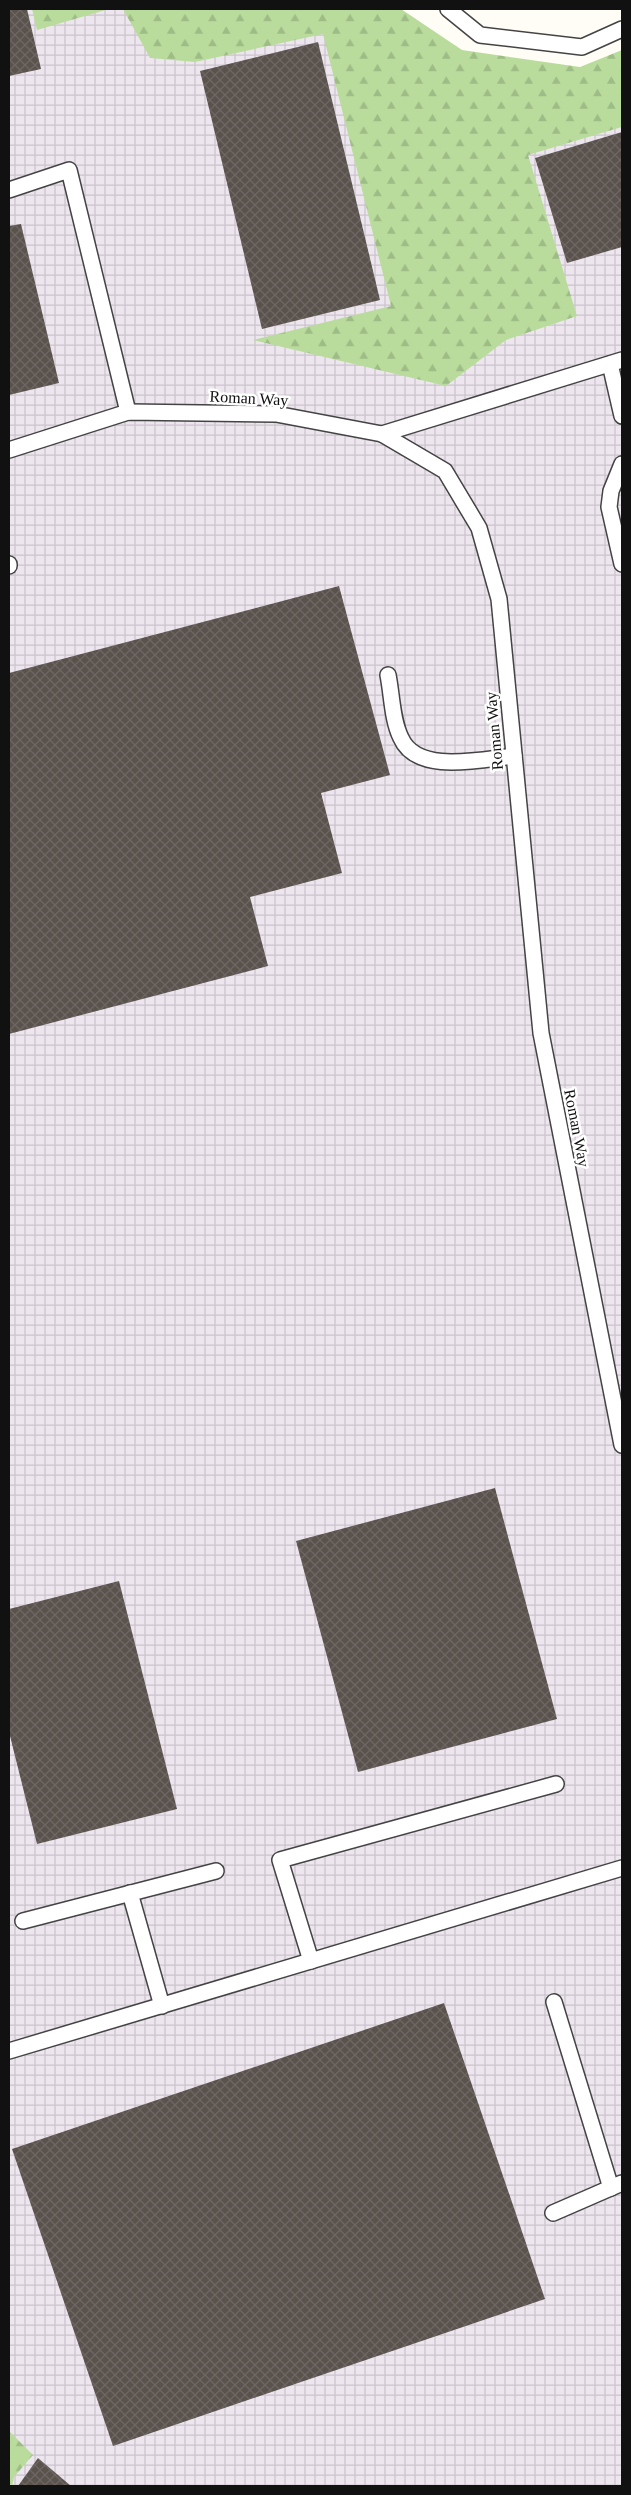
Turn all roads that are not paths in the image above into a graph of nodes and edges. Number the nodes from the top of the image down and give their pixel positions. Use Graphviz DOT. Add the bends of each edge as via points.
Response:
graph roads {
  1 [pos="448,9"];
  2 [pos="622,28"];
  3 [pos="9,190"];
  4 [pos="616,362"];
  5 [pos="128,412"];
  6 [pos="622,416"];
  7 [pos="382,434"];
  8 [pos="9,450"];
  9 [pos="622,464"];
  10 [pos="622,564"];
  11 [pos="388,674"];
  12 [pos="514,756"];
  13 [pos="622,1445"];
  14 [pos="556,1784"];
  15 [pos="622,1868"];
  16 [pos="216,1871"];
  17 [pos="130,1893"];
  18 [pos="23,1921"];
  19 [pos="311,1961"];
  20 [pos="554,2002"];
  21 [pos="162,2006"];
  22 [pos="9,2052"];
  23 [pos="617,2186"];
  24 [pos="553,2213"];
  1 -- 2 [label="lane" via="480,35 582,47"];
  3 -- 5 [label="lane" via="70,170"];
  4 -- 6 [label="lane"];
  4 -- 7 [label="lane"];
  5 -- 7 [label="lane, Roman Way" via="276,414"];
  5 -- 8 [label="lane, Roman Way"];
  7 -- 12 [label="lane, Roman Way" via="445,472 479,528 499,599"];
  9 -- 10 [label="lane" via="611,491 610,507"];
  11 -- 12 [label="lane" via="398,733 407,748 418,756 452,762"];
  12 -- 13 [label="lane, Roman Way" via="540,1032"];
  14 -- 19 [label="lane" via="280,1860"];
  15 -- 19 [label="lane"];
  16 -- 17 [label="lane"];
  17 -- 18 [label="lane"];
  17 -- 21 [label="lane"];
  19 -- 21 [label="lane"];
  20 -- 23 [label="lane"];
  21 -- 22 [label="lane"];
  23 -- 24 [label="lane"];
}
